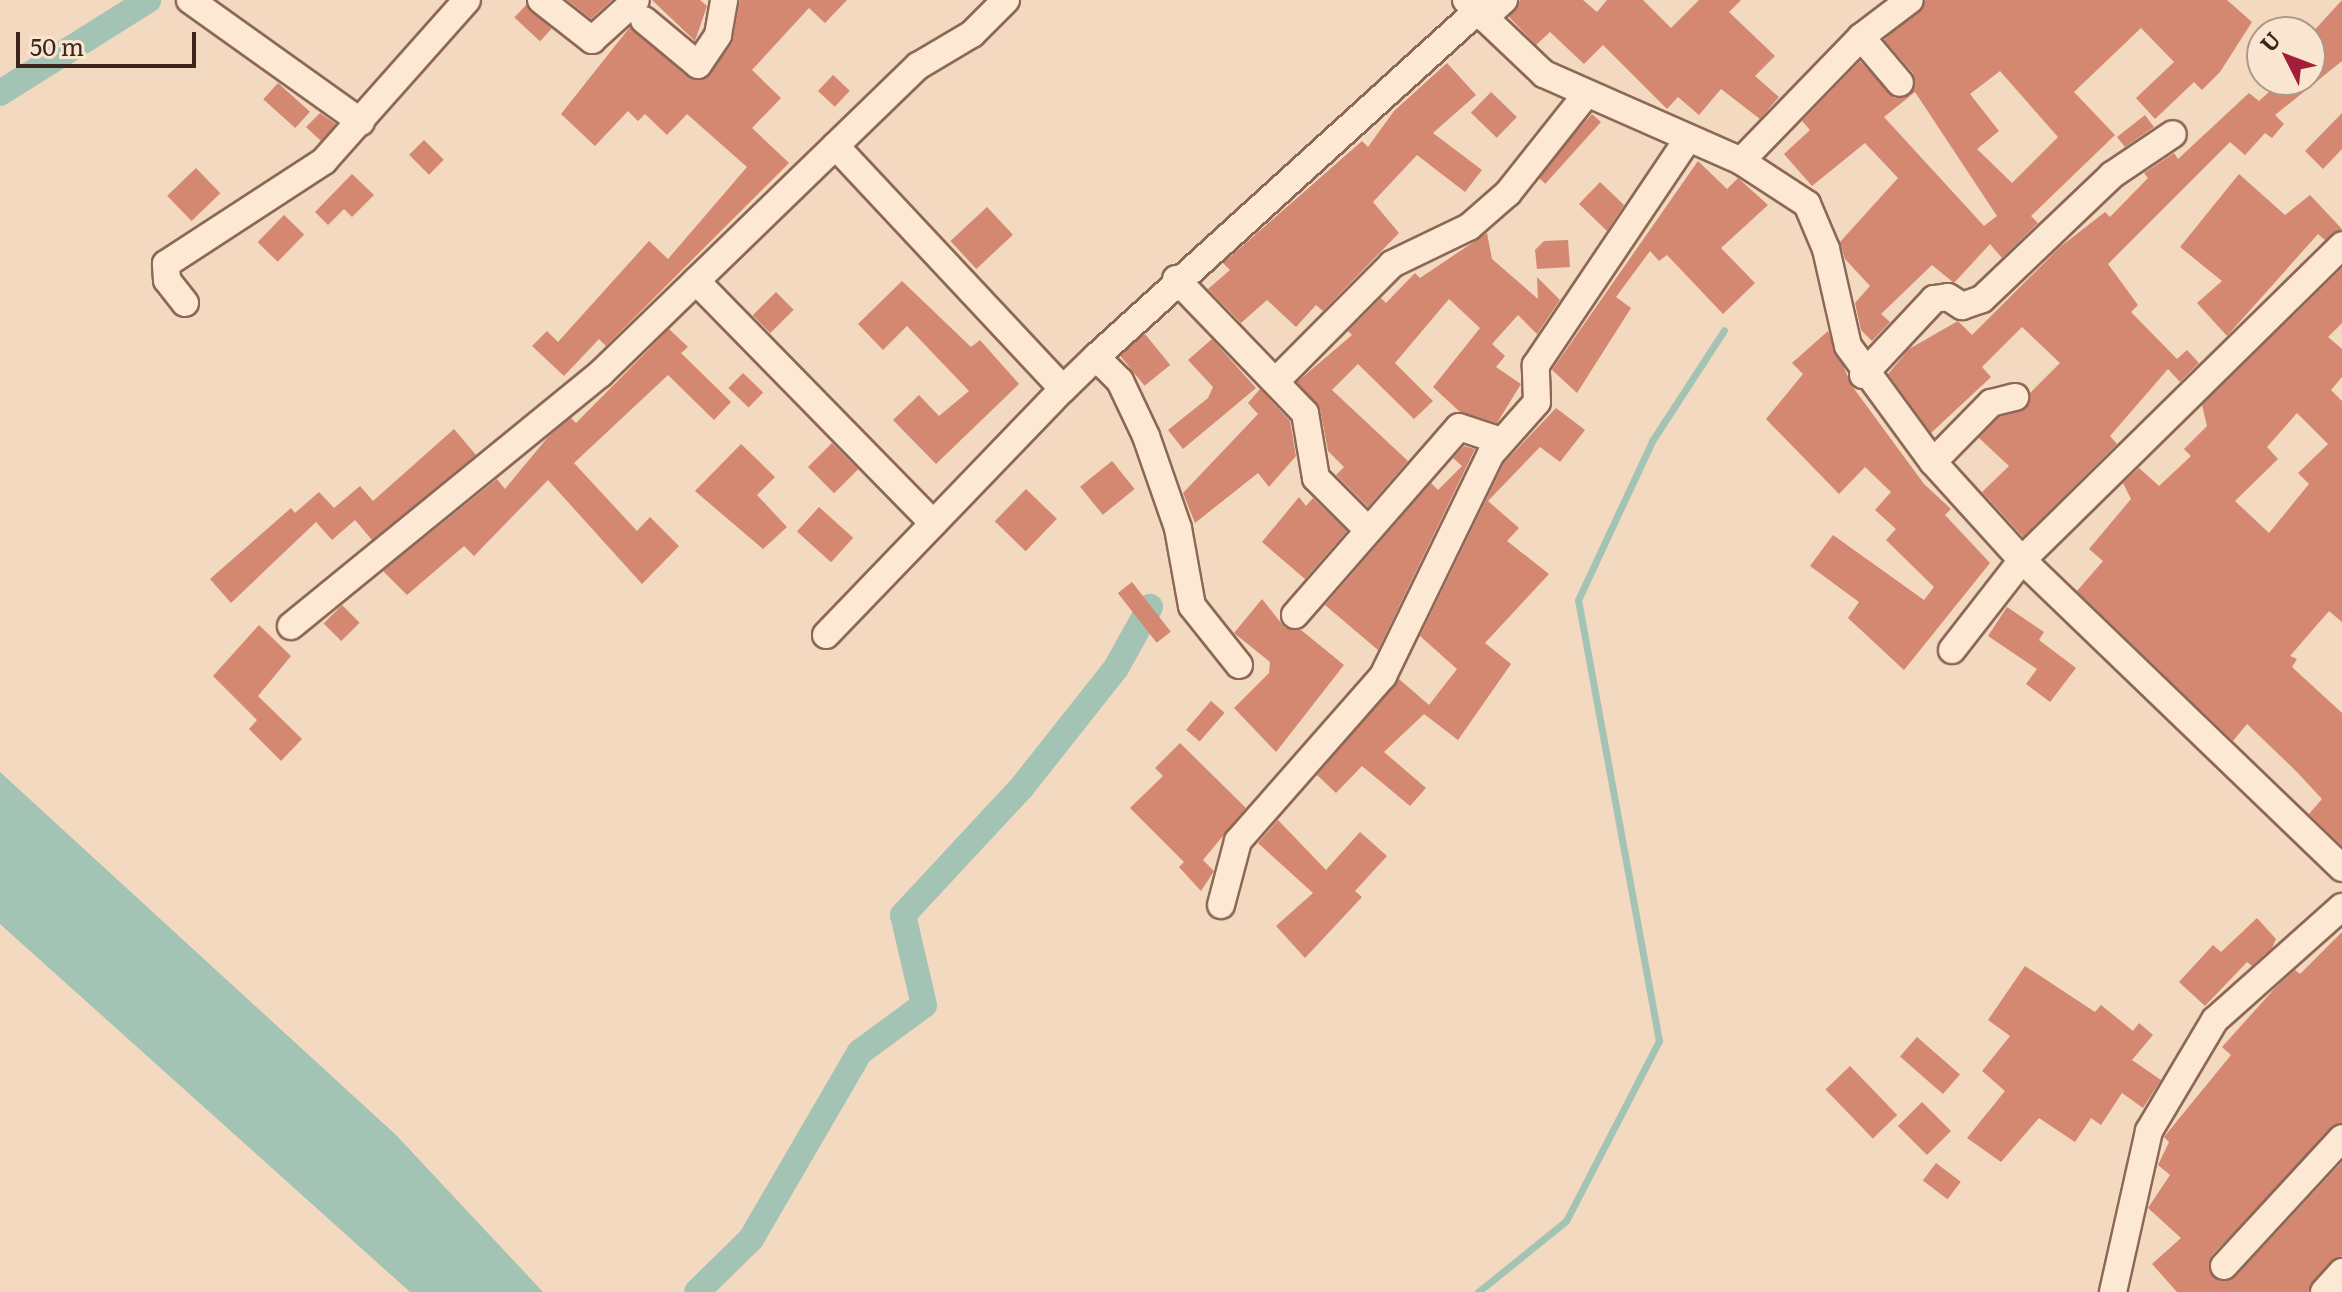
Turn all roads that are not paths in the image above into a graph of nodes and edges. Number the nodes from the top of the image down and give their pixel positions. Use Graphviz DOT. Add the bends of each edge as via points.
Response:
graph roads {
  1 [pos="467,0"];
  2 [pos="541,0"];
  3 [pos="724,0"];
  4 [pos="1006,0"];
  5 [pos="1504,0"];
  6 [pos="1910,0"];
  7 [pos="196,5"];
  8 [pos="640,10"];
  9 [pos="1475,10"];
  10 [pos="1861,37"];
  11 [pos="1900,83"];
  12 [pos="1584,97"];
  13 [pos="361,122"];
  14 [pos="2173,134"];
  15 [pos="1687,140"];
  16 [pos="836,146"];
  17 [pos="1741,161"];
  18 [pos="2342,245"];
  19 [pos="1176,279"];
  20 [pos="696,281"];
  21 [pos="185,303"];
  22 [pos="1096,357"];
  23 [pos="1863,375"];
  24 [pos="1277,380"];
  25 [pos="1063,389"];
  26 [pos="2015,397"];
  27 [pos="1501,441"];
  28 [pos="1933,462"];
  29 [pos="933,523"];
  30 [pos="1368,530"];
  31 [pos="2022,560"];
  32 [pos="1295,615"];
  33 [pos="291,626"];
  34 [pos="826,635"];
  35 [pos="1952,650"];
  36 [pos="1239,665"];
  37 [pos="2342,868"];
  38 [pos="1221,905"];
  39 [pos="2342,907"];
  40 [pos="2342,1138"];
  41 [pos="2224,1266"];
  42 [pos="2342,1272"];
  43 [pos="2113,1292"];
  44 [pos="2324,1292"];
  1 -- 13 [label="street"];
  2 -- 8 [label="street" via="592,40"];
  3 -- 8 [label="street" via="718,35 698,65"];
  4 -- 16 [label="street" via="972,34 918,66"];
  5 -- 9 [label="street"];
  6 -- 10 [label="street"];
  7 -- 13 [label="street"];
  9 -- 12 [label="street" via="1544,74"];
  9 -- 19 [label="street"];
  10 -- 11 [label="street"];
  10 -- 17 [label="street"];
  12 -- 15 [label="street"];
  12 -- 24 [label="street" via="1508,193 1469,227 1392,264"];
  13 -- 21 [label="street" via="298,184 166,264 167,280"];
  14 -- 23 [label="street" via="2112,175 1982,299 1962,306 1948,297 1934,299"];
  15 -- 17 [label="street"];
  15 -- 27 [label="street" via="1536,365 1537,402"];
  16 -- 20 [label="street"];
  16 -- 25 [label="street"];
  17 -- 23 [label="street" via="1807,204"];
  18 -- 31 [label="street"];
  19 -- 22 [label="street"];
  19 -- 24 [label="street"];
  20 -- 29 [label="street"];
  20 -- 33 [label="street" via="600,374"];
  22 -- 25 [label="street"];
  22 -- 36 [label="street" via="1120,381 1146,436 1178,528 1192,606"];
  23 -- 28 [label="street"];
  24 -- 30 [label="street" via="1310,421 1316,478"];
  25 -- 29 [label="street"];
  26 -- 28 [label="street" via="1991,403"];
  27 -- 30 [label="street" via="1459,427"];
  27 -- 38 [label="street" via="1383,676 1238,841"];
  28 -- 31 [label="street"];
  29 -- 34 [label="street"];
  30 -- 32 [label="street"];
  31 -- 35 [label="street"];
  31 -- 37 [label="street"];
  39 -- 43 [label="street" via="2215,1020 2149,1131"];
  40 -- 41 [label="street"];
  42 -- 44 [label="street"];
}
